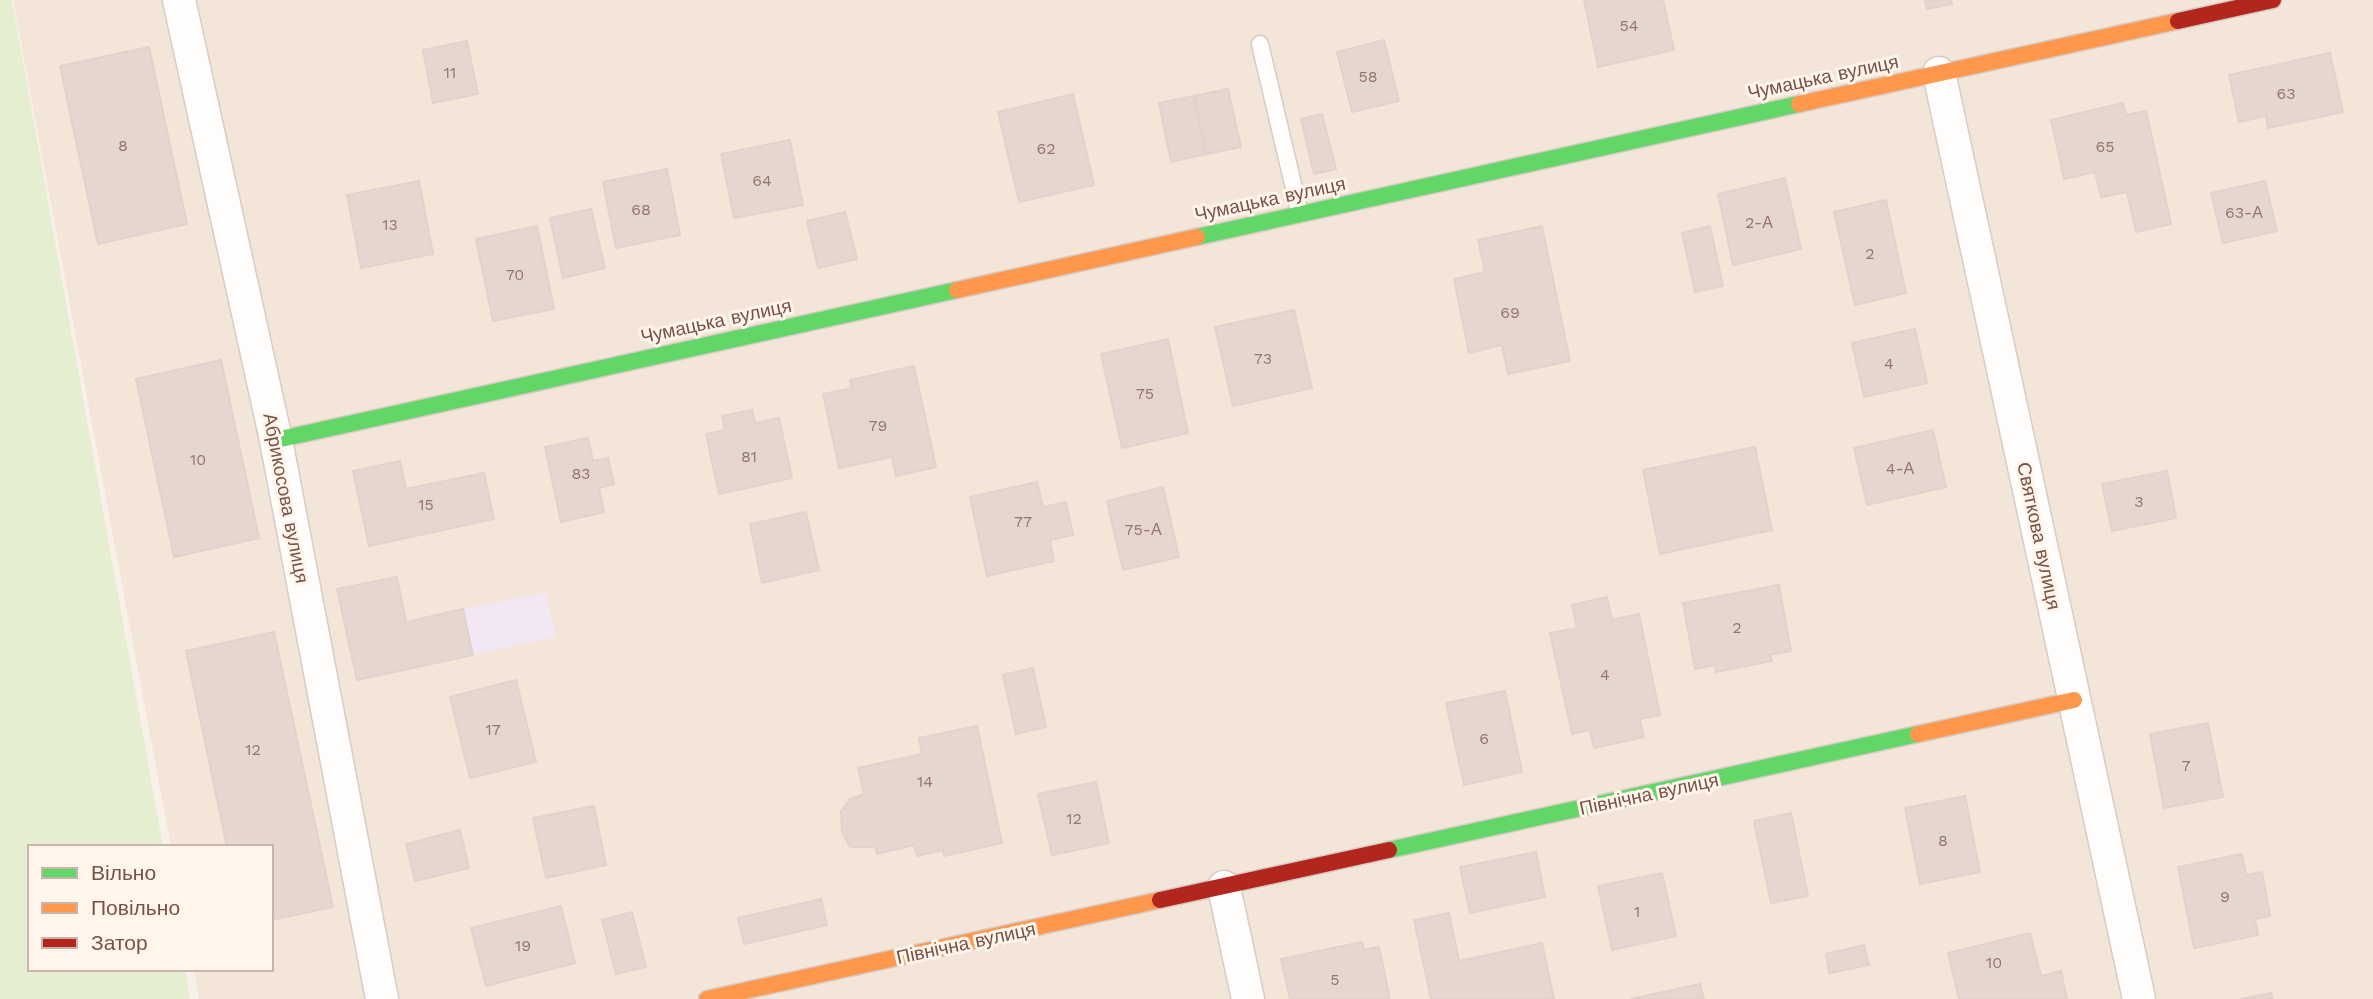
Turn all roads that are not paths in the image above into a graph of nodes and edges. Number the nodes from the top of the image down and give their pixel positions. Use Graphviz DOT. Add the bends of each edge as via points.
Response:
graph roads {
  1 [pos="179,0"];
  2 [pos="2273,0"];
  3 [pos="1260,44"];
  4 [pos="1939,73"];
  5 [pos="1300,214"];
  6 [pos="276,440"];
  7 [pos="2074,700"];
  8 [pos="1224,887"];
  9 [pos="382,999"];
  10 [pos="707,999"];
  11 [pos="1248,999"];
  12 [pos="2139,999"];
  1 -- 6 [label="street, Абрикосова вулиця"];
  2 -- 4 [label="street, Чумацька вулиця"];
  3 -- 5 [label="lane"];
  4 -- 5 [label="street, Чумацька вулиця"];
  4 -- 7 [label="street, Святкова вулиця"];
  5 -- 6 [label="street, Чумацька вулиця"];
  6 -- 9 [label="street, Абрикосова вулиця"];
  7 -- 8 [label="street, Північна вулиця"];
  7 -- 12 [label="street, Святкова вулиця"];
  8 -- 10 [label="street, Північна вулиця"];
  8 -- 11 [label="street"];
}
